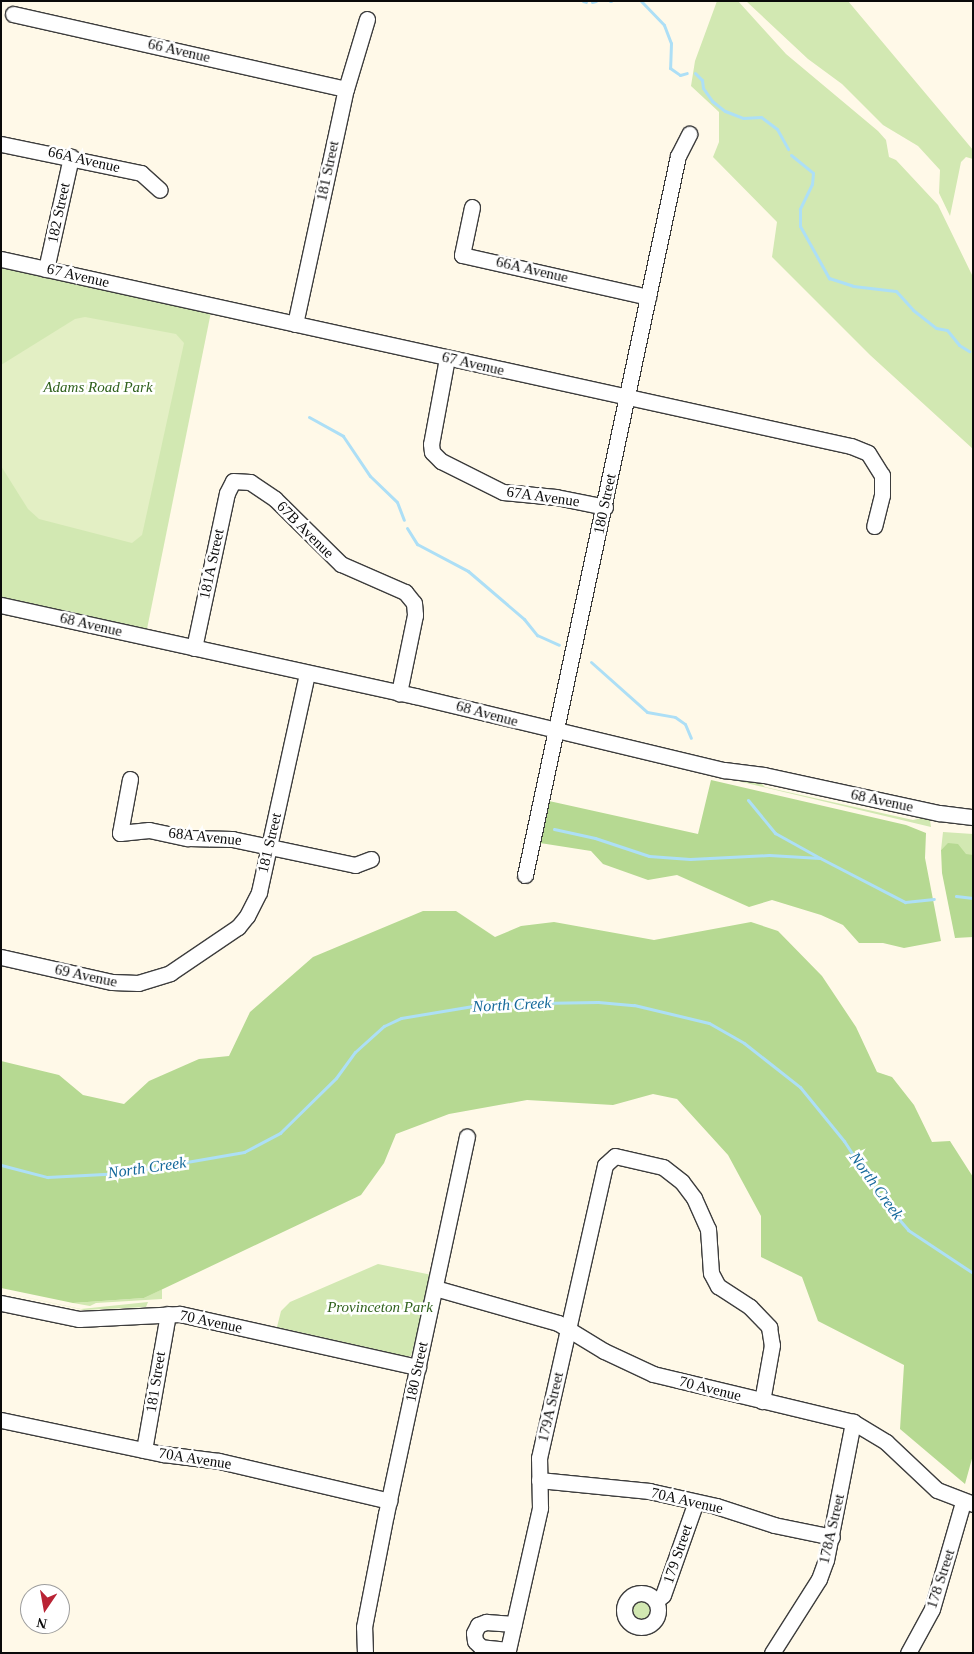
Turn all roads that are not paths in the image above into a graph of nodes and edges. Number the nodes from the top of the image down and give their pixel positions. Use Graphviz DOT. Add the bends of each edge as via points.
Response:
graph roads {
  1 [pos="13,14"];
  2 [pos="367,19"];
  3 [pos="346,89"];
  4 [pos="689,134"];
  5 [pos="1,144"];
  6 [pos="71,157"];
  7 [pos="160,190"];
  8 [pos="472,207"];
  9 [pos="1,259"];
  10 [pos="46,269"];
  11 [pos="648,297"];
  12 [pos="295,324"];
  13 [pos="446,358"];
  14 [pos="628,398"];
  15 [pos="233,481"];
  16 [pos="604,507"];
  17 [pos="874,526"];
  18 [pos="1,605"];
  19 [pos="194,648"];
  20 [pos="307,673"];
  21 [pos="399,693"];
  22 [pos="555,731"];
  23 [pos="130,779"];
  24 [pos="973,817"];
  25 [pos="270,847"];
  26 [pos="371,859"];
  27 [pos="525,875"];
  28 [pos="1,958"];
  29 [pos="170,973"];
  30 [pos="467,1137"];
  31 [pos="435,1288"];
  32 [pos="1,1303"];
  33 [pos="168,1314"];
  34 [pos="568,1328"];
  35 [pos="418,1367"];
  36 [pos="762,1401"];
  37 [pos="1,1420"];
  38 [pos="854,1422"];
  39 [pos="144,1450"];
  40 [pos="539,1480"];
  41 [pos="389,1501"];
  42 [pos="968,1503"];
  43 [pos="695,1504"];
  44 [pos="832,1537"];
  45 [pos="656,1601"];
  46 [pos="514,1624"];
  47 [pos="509,1651"];
  48 [pos="365,1653"];
  49 [pos="772,1653"];
  50 [pos="908,1653"];
  1 -- 3 [label="street, 66 Avenue"];
  2 -- 3 [label="street, 181 Street"];
  3 -- 12 [label="street, 181 Street"];
  4 -- 11 [label="street, 180 Street" via="678,156"];
  5 -- 6 [label="street, 66A Avenue"];
  6 -- 7 [label="street, 66A Avenue" via="141,173"];
  6 -- 10 [label="street, 182 Street"];
  8 -- 11 [label="street, 66A Avenue" via="462,255"];
  9 -- 10 [label="street, 67 Avenue"];
  10 -- 12 [label="street, 67 Avenue"];
  11 -- 14 [label="street, 180 Street"];
  12 -- 13 [label="street, 67 Avenue"];
  13 -- 14 [label="street, 67 Avenue"];
  13 -- 16 [label="street, 67A Avenue" via="431,444 432,452 441,461 503,492 556,497"];
  14 -- 16 [label="street, 180 Street"];
  14 -- 17 [label="street, 67 Avenue" via="868,453 882,475 882,495"];
  15 -- 19 [label="street, 181A Street" via="227,493"];
  15 -- 21 [label="street, 67B Avenue" via="250,482 275,499 340,564 405,592 414,603 415,615"];
  16 -- 22 [label="street, 180 Street"];
  18 -- 19 [label="street, 68 Avenue"];
  19 -- 20 [label="street, 68 Avenue"];
  20 -- 21 [label="street, 68 Avenue"];
  20 -- 25 [label="street, 181 Street"];
  21 -- 22 [label="street, 68 Avenue"];
  22 -- 24 [label="street, 68 Avenue" via="724,770 764,775 939,813"];
  22 -- 27 [label="street, 180 Street"];
  23 -- 25 [label="street, 68A Avenue" via="120,833 149,830 188,838 232,839"];
  25 -- 26 [label="street, 68A Avenue" via="355,865"];
  25 -- 29 [label="street, 181 Street" via="259,892 247,916 238,927"];
  28 -- 29 [label="street, 69 Avenue" via="124,984 151,981"];
  30 -- 31 [label="street, 180 Street"];
  31 -- 34 [label="street, 70 Avenue" via="552,1320"];
  31 -- 35 [label="street, 180 Street"];
  32 -- 33 [label="street, 70 Avenue" via="79,1319"];
  33 -- 35 [label="street, 70 Avenue"];
  33 -- 39 [label="street, 181 Street"];
  34 -- 36 [label="street, 70 Avenue" via="611,1355 653,1374"];
  34 -- 36 [label="street, 179A Street" via="605,1165 615,1156 663,1167 682,1182 694,1198 708,1229 711,1273 718,1286 750,1307 769,1328 772,1345"];
  34 -- 40 [label="street, 179A Street" via="539,1458"];
  35 -- 41 [label="street, 180 Street"];
  36 -- 38 [label="street, 70 Avenue"];
  37 -- 39 [label="street, 70A Avenue"];
  38 -- 42 [label="street, 70 Avenue" via="886,1442 937,1490"];
  38 -- 44 [label="street, 178A Street"];
  39 -- 41 [label="street, 70A Avenue" via="218,1461"];
  40 -- 43 [label="street, 70A Avenue" via="649,1491"];
  40 -- 46 [label="street, 179A Street" via="540,1508"];
  41 -- 48 [label="street, 180 Street" via="368,1606"];
  42 -- 50 [label="street, 178 Street" via="932,1609"];
  43 -- 44 [label="street, 70A Avenue" via="716,1506 774,1525"];
  43 -- 45 [label="street, 179 Street" via="663,1595"];
  44 -- 49 [label="street, 178A Street" via="819,1579"];
  46 -- 47 [label="street, 179A Street"];
  46 -- 47 [label="street" via="486,1622 474,1633 475,1641 481,1647"];
}
